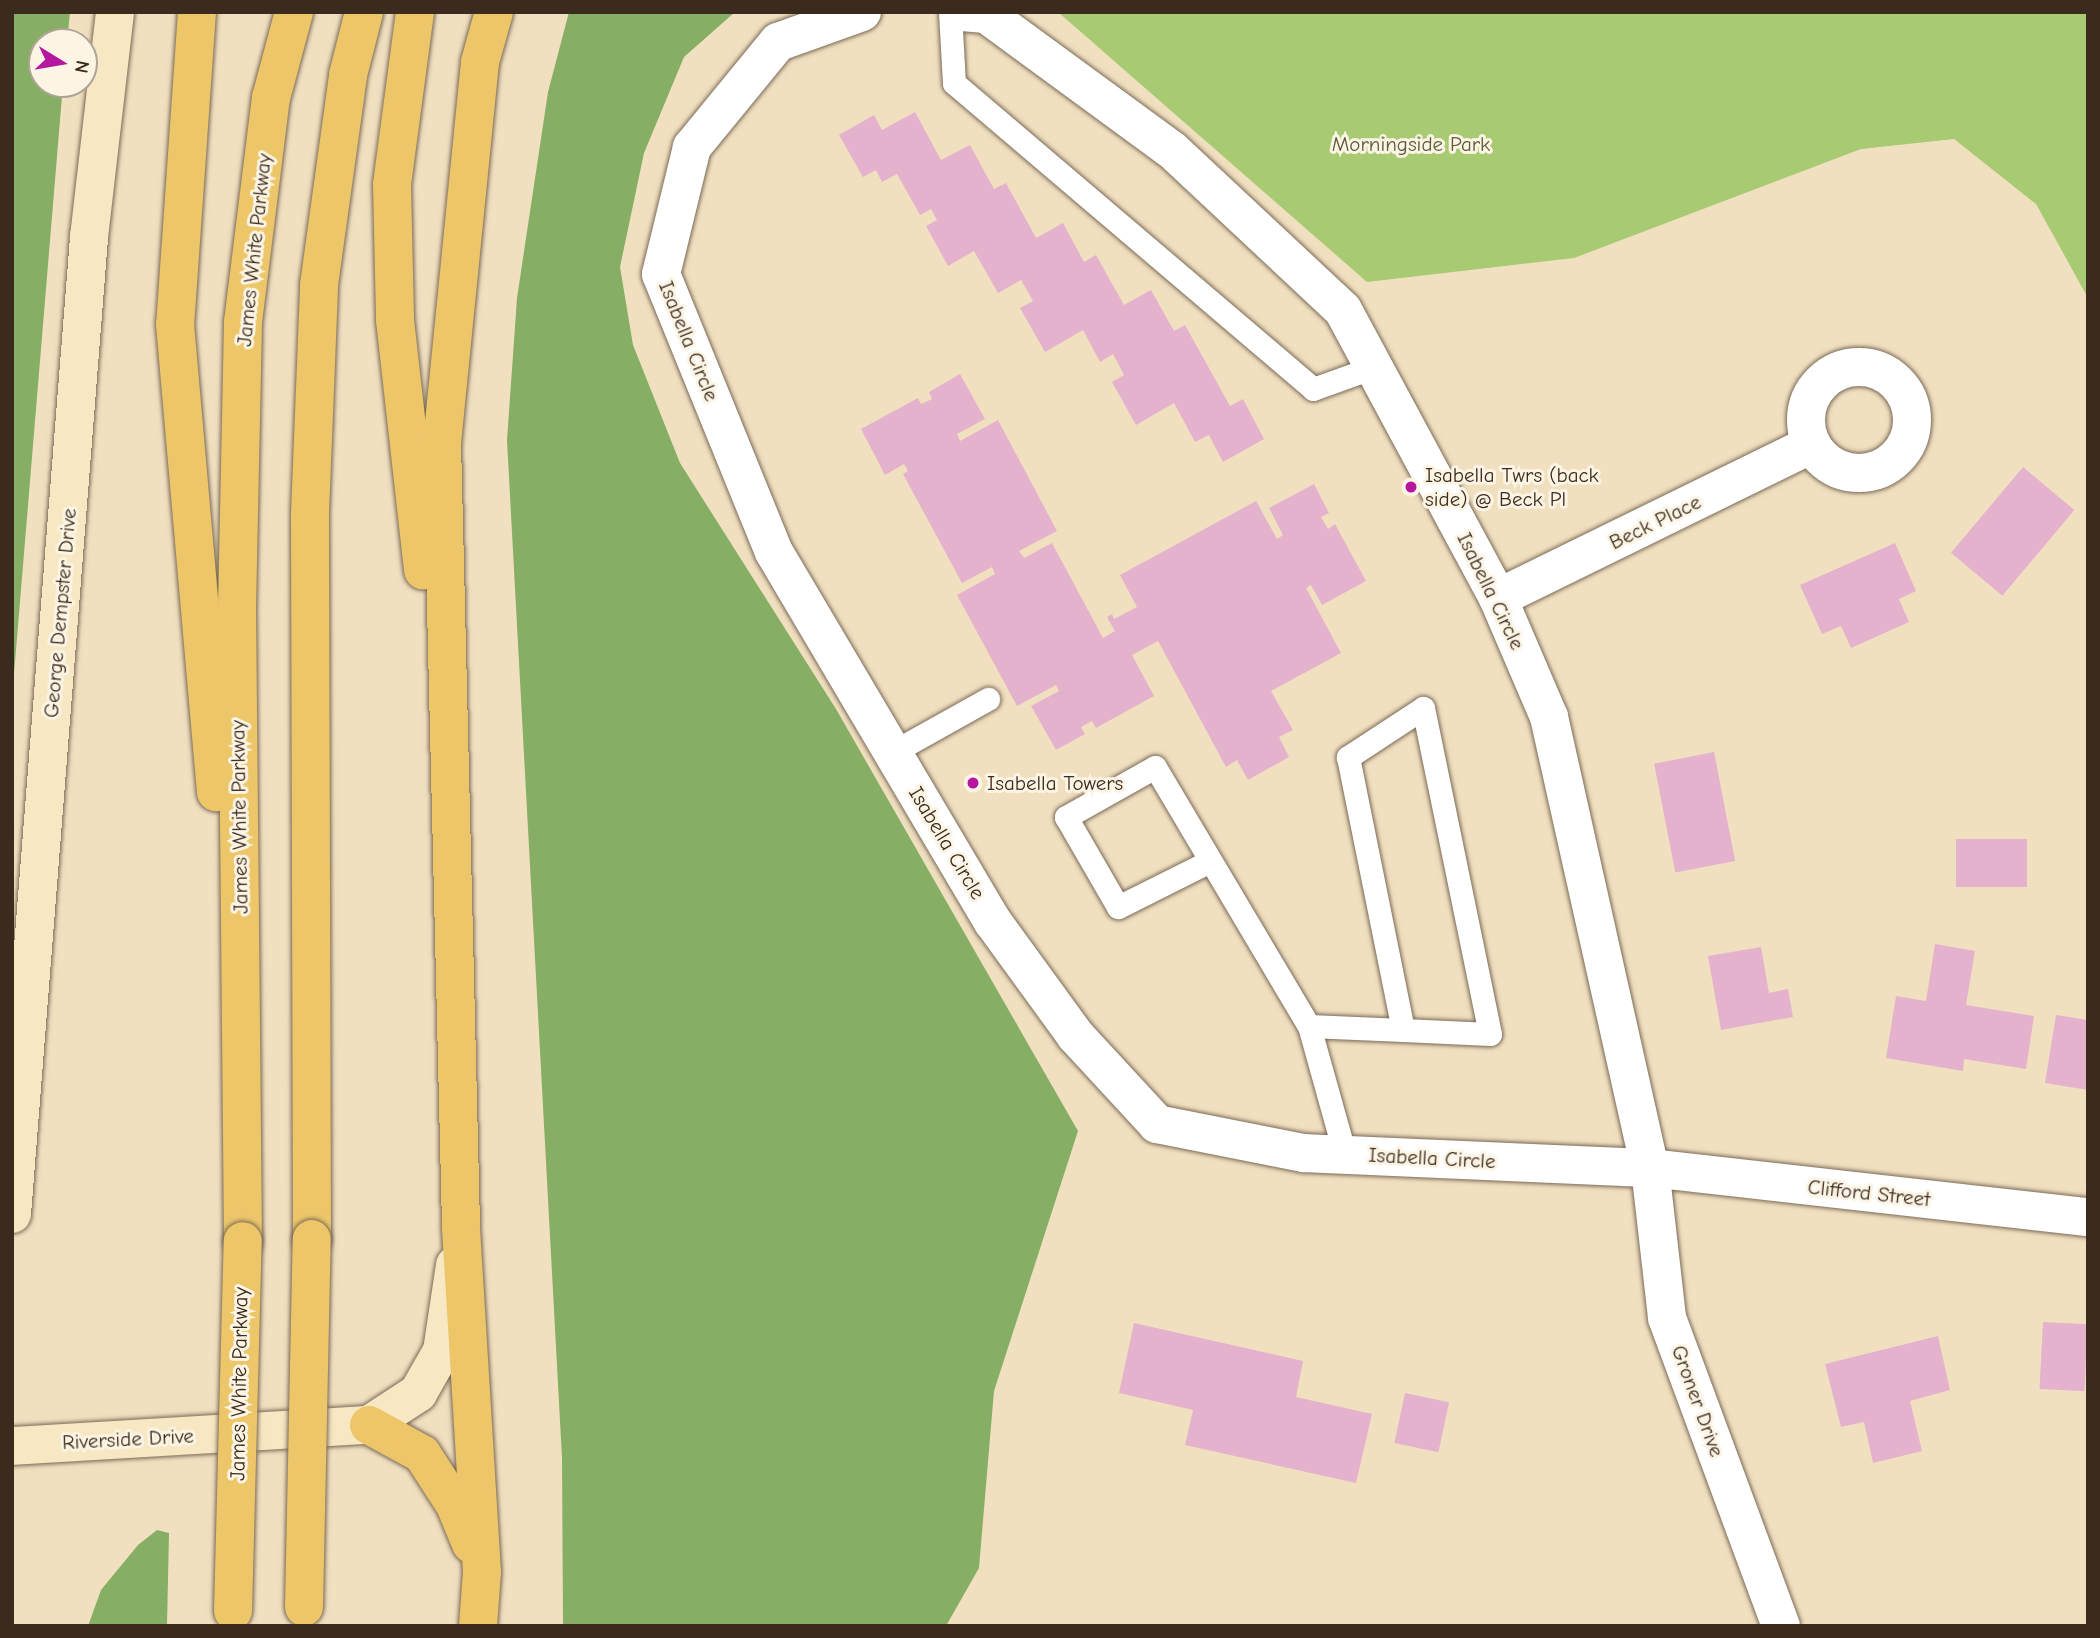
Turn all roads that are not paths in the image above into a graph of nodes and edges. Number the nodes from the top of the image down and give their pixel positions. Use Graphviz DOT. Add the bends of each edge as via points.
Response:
graph roads {
  1 [pos="115,12"];
  2 [pos="197,12"];
  3 [pos="294,12"];
  4 [pos="365,12"];
  5 [pos="415,12"];
  6 [pos="494,12"];
  7 [pos="862,12"];
  8 [pos="950,12"];
  9 [pos="962,12"];
  10 [pos="1374,367"];
  11 [pos="1811,445"];
  12 [pos="1498,598"];
  13 [pos="988,699"];
  14 [pos="892,752"];
  15 [pos="450,770"];
  16 [pos="1210,861"];
  17 [pos="1310,1026"];
  18 [pos="1403,1031"];
  19 [pos="243,1104"];
  20 [pos="1345,1154"];
  21 [pos="1650,1168"];
  22 [pos="12,1214"];
  23 [pos="2088,1217"];
  24 [pos="461,1225"];
  25 [pos="369,1425"];
  26 [pos="12,1446"];
  27 [pos="482,1572"];
  28 [pos="303,1616"];
  29 [pos="233,1618"];
  30 [pos="478,1626"];
  31 [pos="1781,1626"];
  1 -- 22 [label="main road, George Dempster Drive" via="89,237"];
  2 -- 19 [label="highway" via="175,324"];
  3 -- 19 [label="highway, James White Parkway" via="271,98 243,322 237,609"];
  4 -- 28 [label="highway, bridge" via="348,75 319,285 310,513 312,1238"];
  5 -- 15 [label="highway" via="392,185 394,320"];
  6 -- 15 [label="highway" via="480,62 442,443"];
  7 -- 14 [label="street, Isabella Circle" via="778,42 692,147 661,274 774,552"];
  8 -- 10 [label="lane" via="954,83 1302,380 1313,389"];
  9 -- 10 [label="street, Isabella Circle" via="986,14 1172,150 1343,310"];
  10 -- 12 [label="street, Isabella Circle"];
  11 -- 12 [label="street, Beck Place"];
  12 -- 21 [label="street, Isabella Circle" via="1549,717"];
  13 -- 14 [label="lane"];
  14 -- 20 [label="street, Isabella Circle" via="1002,933 1075,1035 1157,1124 1304,1153"];
  15 -- 24 [label="highway"];
  16 -- 16 [label="lane" via="1155,767 1066,817 1118,907"];
  16 -- 17 [label="lane"];
  17 -- 18 [label="lane"];
  17 -- 20 [label="lane"];
  18 -- 18 [label="lane" via="1490,1034 1423,708 1348,757"];
  19 -- 29 [label="highway, James White Parkway, bridge"];
  20 -- 21 [label="street, Isabella Circle"];
  21 -- 23 [label="street, Clifford Street"];
  21 -- 31 [label="street, Groner Drive" via="1667,1318"];
  24 -- 25 [label="main road" via="442,1351 418,1393"];
  24 -- 27 [label="highway"];
  25 -- 26 [label="main road, Riverside Drive"];
  25 -- 27 [label="highway" via="422,1454 456,1505"];
  27 -- 30 [label="highway"];
}
